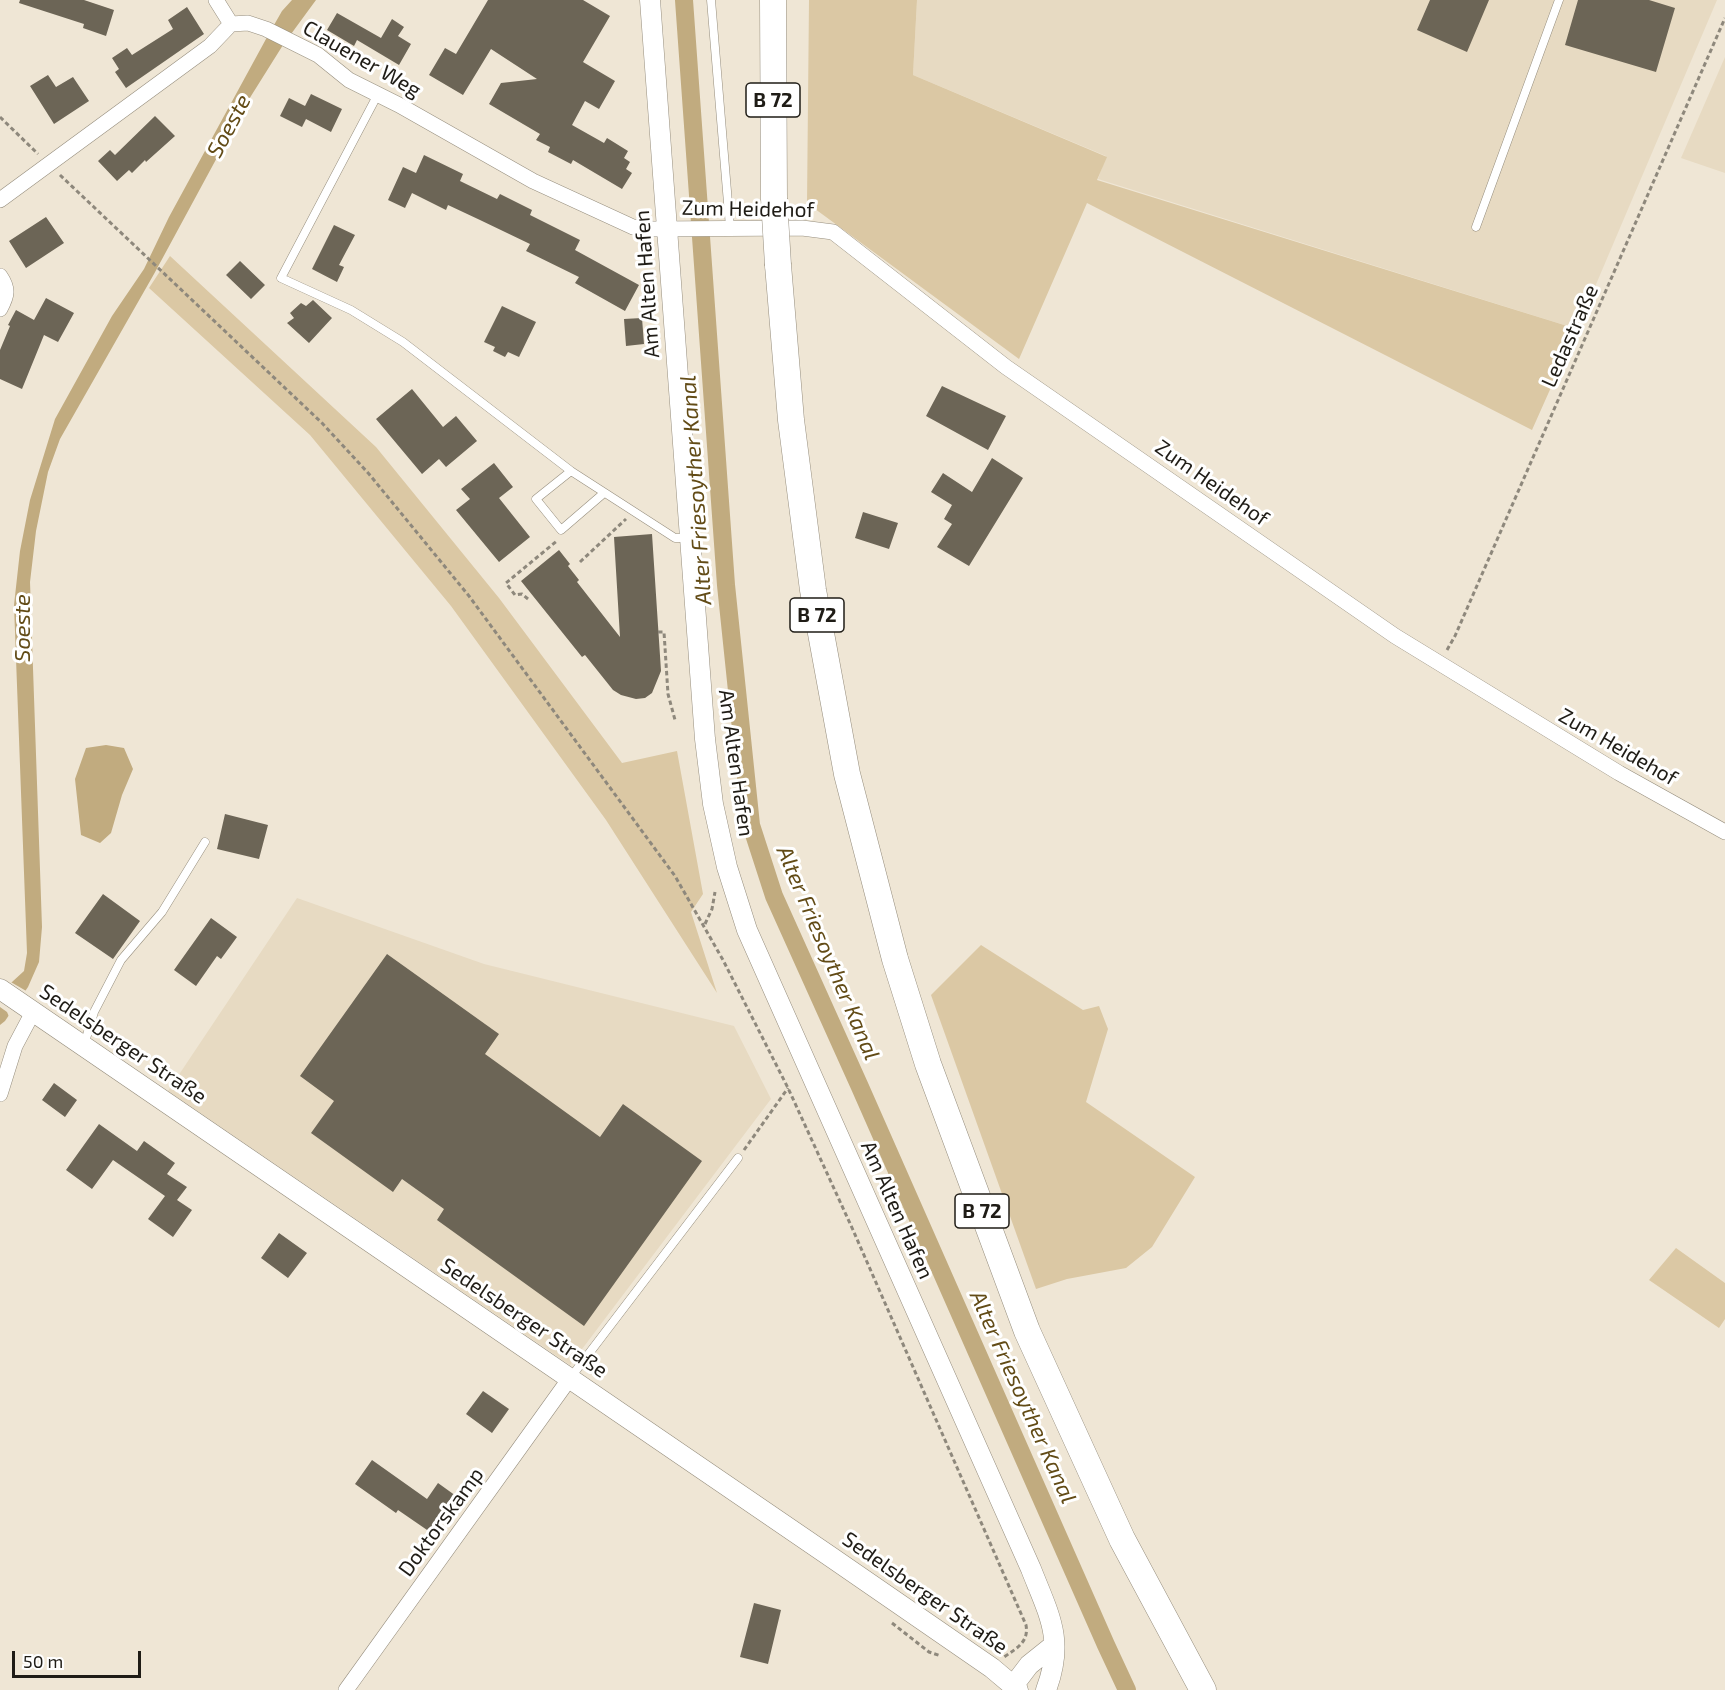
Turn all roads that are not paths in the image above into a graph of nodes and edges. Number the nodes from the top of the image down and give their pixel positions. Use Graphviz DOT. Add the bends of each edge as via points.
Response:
graph roads {
  1 [pos="216,0"];
  2 [pos="650,0"];
  3 [pos="711,0"];
  4 [pos="773,0"];
  5 [pos="1559,0"];
  6 [pos="231,24"];
  7 [pos="378,94"];
  8 [pos="0,200"];
  9 [pos="730,227"];
  10 [pos="1476,227"];
  11 [pos="667,228"];
  12 [pos="0,276"];
  13 [pos="0,309"];
  14 [pos="571,471"];
  15 [pos="604,492"];
  16 [pos="690,538"];
  17 [pos="1725,832"];
  18 [pos="206,842"];
  19 [pos="0,989"];
  20 [pos="29,1009"];
  21 [pos="84,1047"];
  22 [pos="0,1094"];
  23 [pos="738,1158"];
  24 [pos="570,1378"];
  25 [pos="1054,1646"];
  26 [pos="1016,1688"];
  27 [pos="346,1690"];
  28 [pos="1046,1690"];
  29 [pos="1203,1690"];
  1 -- 6 [label="street"];
  2 -- 11 [label="street, Am Alten Hafen"];
  3 -- 9 [label="lane"];
  4 -- 29 [label="highway, B 72, bridge" via="774,199 791,420 813,590 848,774 895,959 928,1064 1027,1331 1122,1539"];
  5 -- 10 [label="lane"];
  6 -- 7 [label="street, Clauener Weg" via="248,23 266,29 318,55 349,80"];
  6 -- 8 [label="street" via="210,46"];
  7 -- 11 [label="street, Clauener Weg" via="533,180 633,227"];
  7 -- 14 [label="lane" via="281,278 351,310 403,342"];
  9 -- 11 [label="street, Zum Heidehof"];
  9 -- 17 [label="street, Zum Heidehof" via="833,232 1006,367 1438,664"];
  11 -- 16 [label="street, Am Alten Hafen"];
  12 -- 13 [label="street" via="7,295"];
  14 -- 15 [label="lane"];
  14 -- 15 [label="lane" via="536,499 561,530"];
  15 -- 16 [label="lane" via="675,538"];
  16 -- 25 [label="street, Am Alten Hafen" via="713,804 747,930 1031,1569 1052,1622"];
  18 -- 21 [label="lane" via="162,912 121,960 94,1012"];
  19 -- 20 [label="street, Sedelsberger Straße"];
  20 -- 21 [label="street, Sedelsberger Straße"];
  20 -- 22 [label="street"];
  21 -- 24 [label="street, Sedelsberger Straße"];
  23 -- 24 [label="lane"];
  24 -- 26 [label="street, Sedelsberger Straße"];
  24 -- 27 [label="street, Doktorskamp"];
  25 -- 26 [label="street" via="1029,1665"];
  25 -- 28 [label="street, Am Alten Hafen" via="1052,1674"];
}
